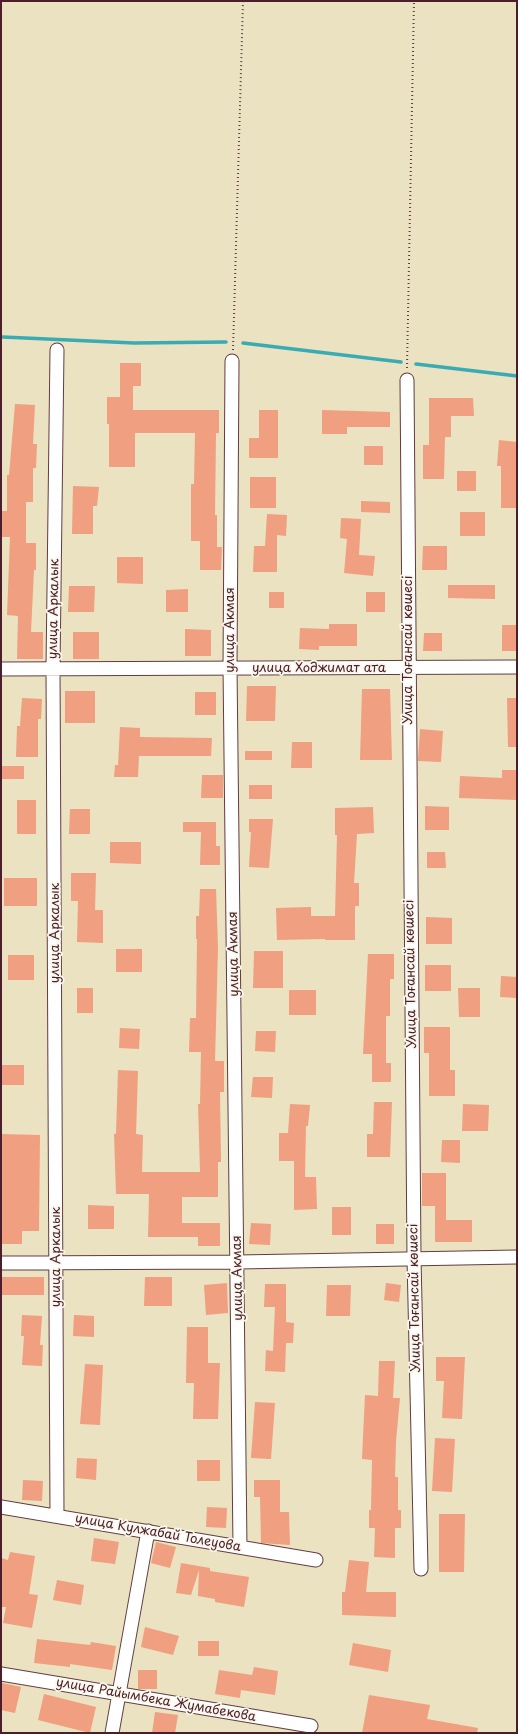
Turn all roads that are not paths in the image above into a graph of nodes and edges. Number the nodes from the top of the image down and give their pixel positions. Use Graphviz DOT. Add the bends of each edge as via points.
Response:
graph roads {
  1 [pos="57,350"];
  2 [pos="232,360"];
  3 [pos="407,380"];
  4 [pos="230,667"];
  5 [pos="517,667"];
  6 [pos="54,668"];
  7 [pos="408,668"];
  8 [pos="1,669"];
  9 [pos="517,1256"];
  10 [pos="414,1258"];
  11 [pos="56,1262"];
  12 [pos="238,1262"];
  13 [pos="1,1264"];
  14 [pos="1,1507"];
  15 [pos="57,1516"];
  16 [pos="148,1531"];
  17 [pos="240,1547"];
  18 [pos="316,1560"];
  19 [pos="421,1569"];
  20 [pos="1,1674"];
  21 [pos="118,1693"];
  22 [pos="311,1726"];
  23 [pos="112,1733"];
  1 -- 6 [label="street, улица Аркалык"];
  2 -- 4 [label="street, улица Акмая"];
  3 -- 7 [label="street, Улица Тоғансай көшесі"];
  4 -- 6 [label="street, улица Ходжимат ата"];
  4 -- 7 [label="street, улица Ходжимат ата"];
  4 -- 12 [label="street, улица Акмая"];
  5 -- 7 [label="street, улица Ходжимат ата"];
  6 -- 8 [label="street, улица Ходжимат ата"];
  6 -- 11 [label="street, улица Аркалык"];
  7 -- 10 [label="street, Улица Тоғансай көшесі"];
  9 -- 10 [label="street"];
  10 -- 12 [label="street"];
  10 -- 19 [label="street, Улица Тоғансай көшесі"];
  11 -- 12 [label="street"];
  11 -- 13 [label="street"];
  11 -- 15 [label="street, улица Аркалык"];
  12 -- 17 [label="street, улица Акмая"];
  14 -- 15 [label="street, улица Кулжабай Толеуова"];
  15 -- 16 [label="street, улица Кулжабай Толеуова"];
  16 -- 17 [label="street, улица Кулжабай Толеуова"];
  16 -- 21 [label="street"];
  17 -- 18 [label="street, улица Кулжабай Толеуова"];
  20 -- 21 [label="street, улица Райымбека Жумабекова"];
  21 -- 22 [label="street, улица Райымбека Жумабекова"];
  21 -- 23 [label="street"];
}
